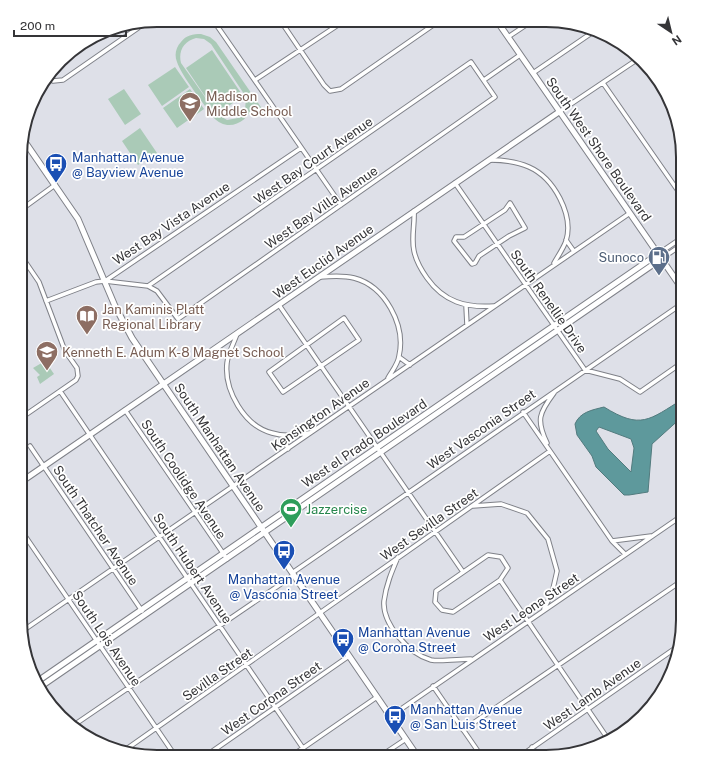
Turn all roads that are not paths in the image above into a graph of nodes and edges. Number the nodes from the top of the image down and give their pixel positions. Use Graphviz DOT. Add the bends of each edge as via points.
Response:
graph roads {
  1 [pos="218,27"];
  2 [pos="285,27"];
  3 [pos="334,27"];
  4 [pos="430,27"];
  5 [pos="501,27"];
  6 [pos="523,27"];
  7 [pos="137,28"];
  8 [pos="589,35"];
  9 [pos="508,37"];
  10 [pos="300,50"];
  11 [pos="520,56"];
  12 [pos="634,62"];
  13 [pos="533,73"];
  14 [pos="52,80"];
  15 [pos="255,80"];
  16 [pos="484,80"];
  17 [pos="603,83"];
  18 [pos="559,112"];
  19 [pos="28,147"];
  20 [pos="301,148"];
  21 [pos="490,160"];
  22 [pos="316,170"];
  23 [pos="455,183"];
  24 [pos="56,185"];
  25 [pos="676,188"];
  26 [pos="27,205"];
  27 [pos="341,205"];
  28 [pos="414,211"];
  29 [pos="630,213"];
  30 [pos="483,224"];
  31 [pos="566,240"];
  32 [pos="676,243"];
  33 [pos="497,244"];
  34 [pos="676,248"];
  35 [pos="573,250"];
  36 [pos="659,257"];
  37 [pos="553,266"];
  38 [pos="27,267"];
  39 [pos="320,277"];
  40 [pos="104,280"];
  41 [pos="676,280"];
  42 [pos="525,284"];
  43 [pos="148,286"];
  44 [pos="46,301"];
  45 [pos="279,305"];
  46 [pos="466,306"];
  47 [pos="495,306"];
  48 [pos="676,308"];
  49 [pos="467,325"];
  50 [pos="555,328"];
  51 [pos="238,333"];
  52 [pos="306,346"];
  53 [pos="399,357"];
  54 [pos="410,365"];
  55 [pos="321,366"];
  56 [pos="676,367"];
  57 [pos="585,370"];
  58 [pos="388,379"];
  59 [pos="163,384"];
  60 [pos="556,389"];
  61 [pos="60,391"];
  62 [pos="349,406"];
  63 [pos="125,410"];
  64 [pos="523,412"];
  65 [pos="27,414"];
  66 [pos="310,433"];
  67 [pos="90,434"];
  68 [pos="283,436"];
  69 [pos="30,446"];
  70 [pos="288,449"];
  71 [pos="379,449"];
  72 [pos="550,451"];
  73 [pos="44,466"];
  74 [pos="27,478"];
  75 [pos="328,481"];
  76 [pos="233,486"];
  77 [pos="331,486"];
  78 [pos="408,491"];
  79 [pos="472,506"];
  80 [pos="195,512"];
  81 [pos="280,513"];
  82 [pos="284,519"];
  83 [pos="676,519"];
  84 [pos="261,526"];
  85 [pos="436,531"];
  86 [pos="265,532"];
  87 [pos="159,536"];
  88 [pos="652,536"];
  89 [pos="27,539"];
  90 [pos="242,540"];
  91 [pos="612,540"];
  92 [pos="246,545"];
  93 [pos="223,553"];
  94 [pos="625,554"];
  95 [pos="398,557"];
  96 [pos="227,559"];
  97 [pos="113,568"];
  98 [pos="463,572"];
  99 [pos="293,574"];
  100 [pos="187,578"];
  101 [pos="500,580"];
  102 [pos="191,583"];
  103 [pos="676,585"];
  104 [pos="68,599"];
  105 [pos="141,609"];
  106 [pos="544,610"];
  107 [pos="320,613"];
  108 [pos="145,615"];
  109 [pos="528,621"];
  110 [pos="219,624"];
  111 [pos="27,628"];
  112 [pos="96,640"];
  113 [pos="99,646"];
  114 [pos="673,650"];
  115 [pos="349,656"];
  116 [pos="472,659"];
  117 [pos="557,664"];
  118 [pos="247,665"];
  119 [pos="49,673"];
  120 [pos="53,678"];
  121 [pos="41,679"];
  122 [pos="44,684"];
  123 [pos="433,686"];
  124 [pos="128,687"];
  125 [pos="377,697"];
  126 [pos="275,707"];
  127 [pos="588,709"];
  128 [pos="391,716"];
  129 [pos="77,723"];
  130 [pos="156,728"];
  131 [pos="463,730"];
  132 [pos="606,736"];
  133 [pos="406,739"];
  134 [pos="129,747"];
  135 [pos="532,747"];
  136 [pos="303,748"];
  137 [pos="171,750"];
  138 [pos="214,750"];
  139 [pos="300,750"];
  140 [pos="390,750"];
  141 [pos="413,750"];
  142 [pos="477,750"];
  143 [pos="528,750"];
  144 [pos="534,750"];
  1 -- 15 [label="street"];
  2 -- 10 [label="street"];
  3 -- 10 [label="street"];
  4 -- 10 [label="street" via="341,89 330,91"];
  5 -- 9 [label="street, South West Shore Boulevard"];
  6 -- 9 [label="street"];
  7 -- 14 [label="street" via="63,80"];
  8 -- 13 [label="street"];
  9 -- 11 [label="street, South West Shore Boulevard"];
  10 -- 15 [label="street"];
  11 -- 13 [label="street, South West Shore Boulevard"];
  11 -- 16 [label="street"];
  12 -- 17 [label="street, West Euclid Avenue"];
  13 -- 18 [label="street, South West Shore Boulevard"];
  15 -- 20 [label="street"];
  16 -- 22 [label="street, West Bay Court Avenue" via="471,62"];
  16 -- 27 [label="street, West Bay Villa Avenue" via="495,97"];
  17 -- 18 [label="street, West Euclid Avenue"];
  17 -- 25 [label="street"];
  18 -- 21 [label="street, West Euclid Avenue"];
  18 -- 29 [label="street, South West Shore Boulevard"];
  19 -- 24 [label="street, South Manhattan Avenue"];
  20 -- 22 [label="street"];
  20 -- 40 [label="street, West Bay Vista Avenue"];
  21 -- 23 [label="street, West Euclid Avenue"];
  21 -- 31 [label="street" via="506,160 530,167 547,181 562,204 566,216"];
  22 -- 27 [label="street"];
  22 -- 43 [label="street, West Bay Court Avenue"];
  23 -- 28 [label="street, West Euclid Avenue"];
  23 -- 30 [label="street, South Renellie Drive"];
  24 -- 26 [label="street"];
  24 -- 40 [label="street, South Manhattan Avenue" via="78,219"];
  27 -- 43 [label="street, West Bay Villa Avenue" via="178,319 157,292"];
  28 -- 39 [label="street, West Euclid Avenue"];
  28 -- 46 [label="street" via="414,251 423,273 441,294"];
  29 -- 35 [label="street, Kensington Avenue"];
  29 -- 36 [label="street, South West Shore Boulevard"];
  30 -- 33 [label="street, South Renellie Drive"];
  30 -- 33 [label="street, South Renellie Drive" via="505,210 510,203 525,228"];
  30 -- 33 [label="street, South Renellie Drive" via="464,237 456,237 454,241 472,264"];
  31 -- 35 [label="street"];
  31 -- 37 [label="street"];
  32 -- 36 [label="street, West el Prado Boulevard"];
  33 -- 42 [label="street, South Renellie Drive"];
  34 -- 36 [label="street, West el Prado Boulevard"];
  35 -- 37 [label="street, Kensington Avenue"];
  36 -- 41 [label="street, South West Shore Boulevard"];
  36 -- 50 [label="street, West el Prado Boulevard"];
  37 -- 42 [label="street, Kensington Avenue"];
  38 -- 44 [label="street" via="39,282"];
  39 -- 45 [label="street, West Euclid Avenue"];
  39 -- 53 [label="street" via="354,278 375,290 393,312 398,323 401,333"];
  40 -- 43 [label="street"];
  40 -- 44 [label="street, West Bay Vista Avenue"];
  40 -- 59 [label="street, South Manhattan Avenue" via="132,338"];
  42 -- 47 [label="street, Kensington Avenue"];
  42 -- 50 [label="street, South Renellie Drive"];
  44 -- 61 [label="street" via="65,351 77,368 76,380"];
  45 -- 51 [label="street, West Euclid Avenue"];
  45 -- 52 [label="street"];
  46 -- 47 [label="street"];
  46 -- 49 [label="street"];
  47 -- 49 [label="street, Kensington Avenue"];
  48 -- 57 [label="street, West Vasconia Street"];
  49 -- 54 [label="street, Kensington Avenue"];
  50 -- 57 [label="street, South Renellie Drive"];
  50 -- 71 [label="street, West el Prado Boulevard"];
  51 -- 59 [label="street, West Euclid Avenue"];
  51 -- 68 [label="street" via="227,362 231,391 245,415 253,423 270,433"];
  52 -- 55 [label="street"];
  52 -- 55 [label="street" via="269,372 283,392"];
  52 -- 55 [label="street" via="344,318 359,340"];
  53 -- 54 [label="street"];
  53 -- 58 [label="street"];
  54 -- 58 [label="street, Kensington Avenue"];
  55 -- 62 [label="street"];
  56 -- 57 [label="street" via="640,392 620,379"];
  57 -- 60 [label="street, West Vasconia Street"];
  58 -- 62 [label="street, Kensington Avenue"];
  59 -- 63 [label="street, West Euclid Avenue"];
  59 -- 76 [label="street, South Manhattan Avenue"];
  60 -- 64 [label="street, West Vasconia Street"];
  60 -- 72 [label="street" via="541,410 541,430"];
  61 -- 65 [label="street"];
  61 -- 67 [label="street, South Hubert Avenue"];
  62 -- 66 [label="street, Kensington Avenue"];
  62 -- 71 [label="street"];
  63 -- 67 [label="street, West Euclid Avenue"];
  63 -- 80 [label="street, South Coolidge Avenue"];
  64 -- 72 [label="street"];
  64 -- 78 [label="street, West Vasconia Street"];
  66 -- 68 [label="street"];
  66 -- 70 [label="street, Kensington Avenue"];
  67 -- 73 [label="street, West Euclid Avenue"];
  67 -- 87 [label="street, South Hubert Avenue"];
  68 -- 70 [label="street"];
  69 -- 73 [label="street, South Thatcher Avenue"];
  70 -- 76 [label="street, Kensington Avenue"];
  71 -- 75 [label="street, West el Prado Boulevard"];
  71 -- 77 [label="street, West el Prado Boulevard"];
  71 -- 78 [label="street"];
  72 -- 79 [label="street, West Sevilla Street"];
  72 -- 91 [label="street"];
  73 -- 74 [label="street, West Euclid Avenue"];
  73 -- 97 [label="street, South Thatcher Avenue"];
  75 -- 77 [label="street"];
  75 -- 81 [label="street, West el Prado Boulevard"];
  76 -- 80 [label="street, Kensington Avenue"];
  76 -- 84 [label="street, South Manhattan Avenue"];
  77 -- 82 [label="street, West el Prado Boulevard"];
  78 -- 85 [label="street"];
  78 -- 99 [label="street, West Vasconia Street"];
  79 -- 85 [label="street, West Sevilla Street"];
  79 -- 106 [label="street" via="501,504 527,513 548,539 557,571 552,593"];
  80 -- 87 [label="street, Kensington Avenue"];
  80 -- 93 [label="street, South Coolidge Avenue"];
  81 -- 82 [label="street"];
  81 -- 84 [label="street, West el Prado Boulevard"];
  82 -- 86 [label="street, West el Prado Boulevard"];
  83 -- 88 [label="street, West Leona Street"];
  84 -- 86 [label="street, South Manhattan Avenue"];
  84 -- 90 [label="street, West el Prado Boulevard"];
  85 -- 95 [label="street, West Sevilla Street"];
  85 -- 98 [label="street"];
  86 -- 92 [label="street, West el Prado Boulevard"];
  86 -- 99 [label="street, South Manhattan Avenue"];
  87 -- 97 [label="street, Kensington Avenue"];
  87 -- 100 [label="street, South Hubert Avenue"];
  88 -- 91 [label="street"];
  88 -- 94 [label="street, West Leona Street"];
  89 -- 104 [label="street, South Lois Avenue"];
  90 -- 92 [label="street"];
  90 -- 93 [label="street, West el Prado Boulevard"];
  91 -- 94 [label="street"];
  92 -- 96 [label="street, West el Prado Boulevard"];
  93 -- 96 [label="street, South Coolidge Avenue"];
  93 -- 100 [label="street, West el Prado Boulevard"];
  94 -- 106 [label="street, West Leona Street"];
  95 -- 107 [label="street, West Sevilla Street"];
  95 -- 116 [label="street" via="384,602 390,626 406,645 431,660"];
  96 -- 102 [label="street, West el Prado Boulevard"];
  97 -- 104 [label="street, Kensington Avenue"];
  97 -- 105 [label="street, South Thatcher Avenue"];
  98 -- 101 [label="street" via="488,555 501,557 508,568"];
  98 -- 101 [label="street" via="436,591 435,602 442,610 453,612"];
  99 -- 107 [label="street, South Manhattan Avenue"];
  99 -- 110 [label="street, West Vasconia Street"];
  100 -- 102 [label="street, South Hubert Avenue"];
  100 -- 105 [label="street, West el Prado Boulevard"];
  101 -- 109 [label="street"];
  102 -- 108 [label="street, West el Prado Boulevard"];
  102 -- 110 [label="street, South Hubert Avenue"];
  103 -- 117 [label="street"];
  104 -- 111 [label="street, Kensington Avenue"];
  104 -- 112 [label="street, South Lois Avenue"];
  105 -- 108 [label="street, South Thatcher Avenue"];
  105 -- 112 [label="street, West el Prado Boulevard"];
  106 -- 109 [label="street, West Leona Street"];
  107 -- 115 [label="street, South Manhattan Avenue"];
  107 -- 118 [label="street, Sevilla Street"];
  108 -- 113 [label="street, West el Prado Boulevard"];
  109 -- 116 [label="street, West Leona Street"];
  109 -- 117 [label="street"];
  110 -- 118 [label="street, South Hubert Avenue"];
  110 -- 124 [label="street, West Vasconia Street"];
  112 -- 113 [label="street, South Lois Avenue"];
  112 -- 119 [label="street, West el Prado Boulevard"];
  113 -- 120 [label="street, West el Prado Boulevard"];
  113 -- 124 [label="street, South Lois Avenue"];
  114 -- 127 [label="street, West Lamb Avenue"];
  115 -- 125 [label="street, South Manhattan Avenue"];
  115 -- 126 [label="street, West Corona Street"];
  116 -- 123 [label="street, West Leona Street"];
  117 -- 127 [label="street"];
  117 -- 131 [label="street"];
  118 -- 126 [label="street, South Hubert Avenue"];
  118 -- 130 [label="street, Sevilla Street"];
  119 -- 120 [label="street"];
  119 -- 121 [label="street, West el Prado Boulevard"];
  120 -- 122 [label="street, West el Prado Boulevard"];
  123 -- 128 [label="street, West Leona Street"];
  123 -- 131 [label="street"];
  124 -- 129 [label="street, West Vasconia Street"];
  124 -- 130 [label="street, South Lois Avenue"];
  125 -- 128 [label="street, South Manhattan Avenue"];
  125 -- 136 [label="street"];
  126 -- 136 [label="street, South Hubert Avenue"];
  126 -- 138 [label="street, West Corona Street"];
  127 -- 132 [label="street"];
  127 -- 135 [label="street, West Lamb Avenue"];
  128 -- 133 [label="street, South Manhattan Avenue"];
  130 -- 134 [label="street, Sevilla Street"];
  130 -- 137 [label="street, South Lois Avenue"];
  131 -- 142 [label="street"];
  133 -- 140 [label="street"];
  133 -- 141 [label="street, South Manhattan Avenue"];
  135 -- 143 [label="street, West Lamb Avenue"];
  135 -- 144 [label="street"];
  136 -- 139 [label="street"];
}
